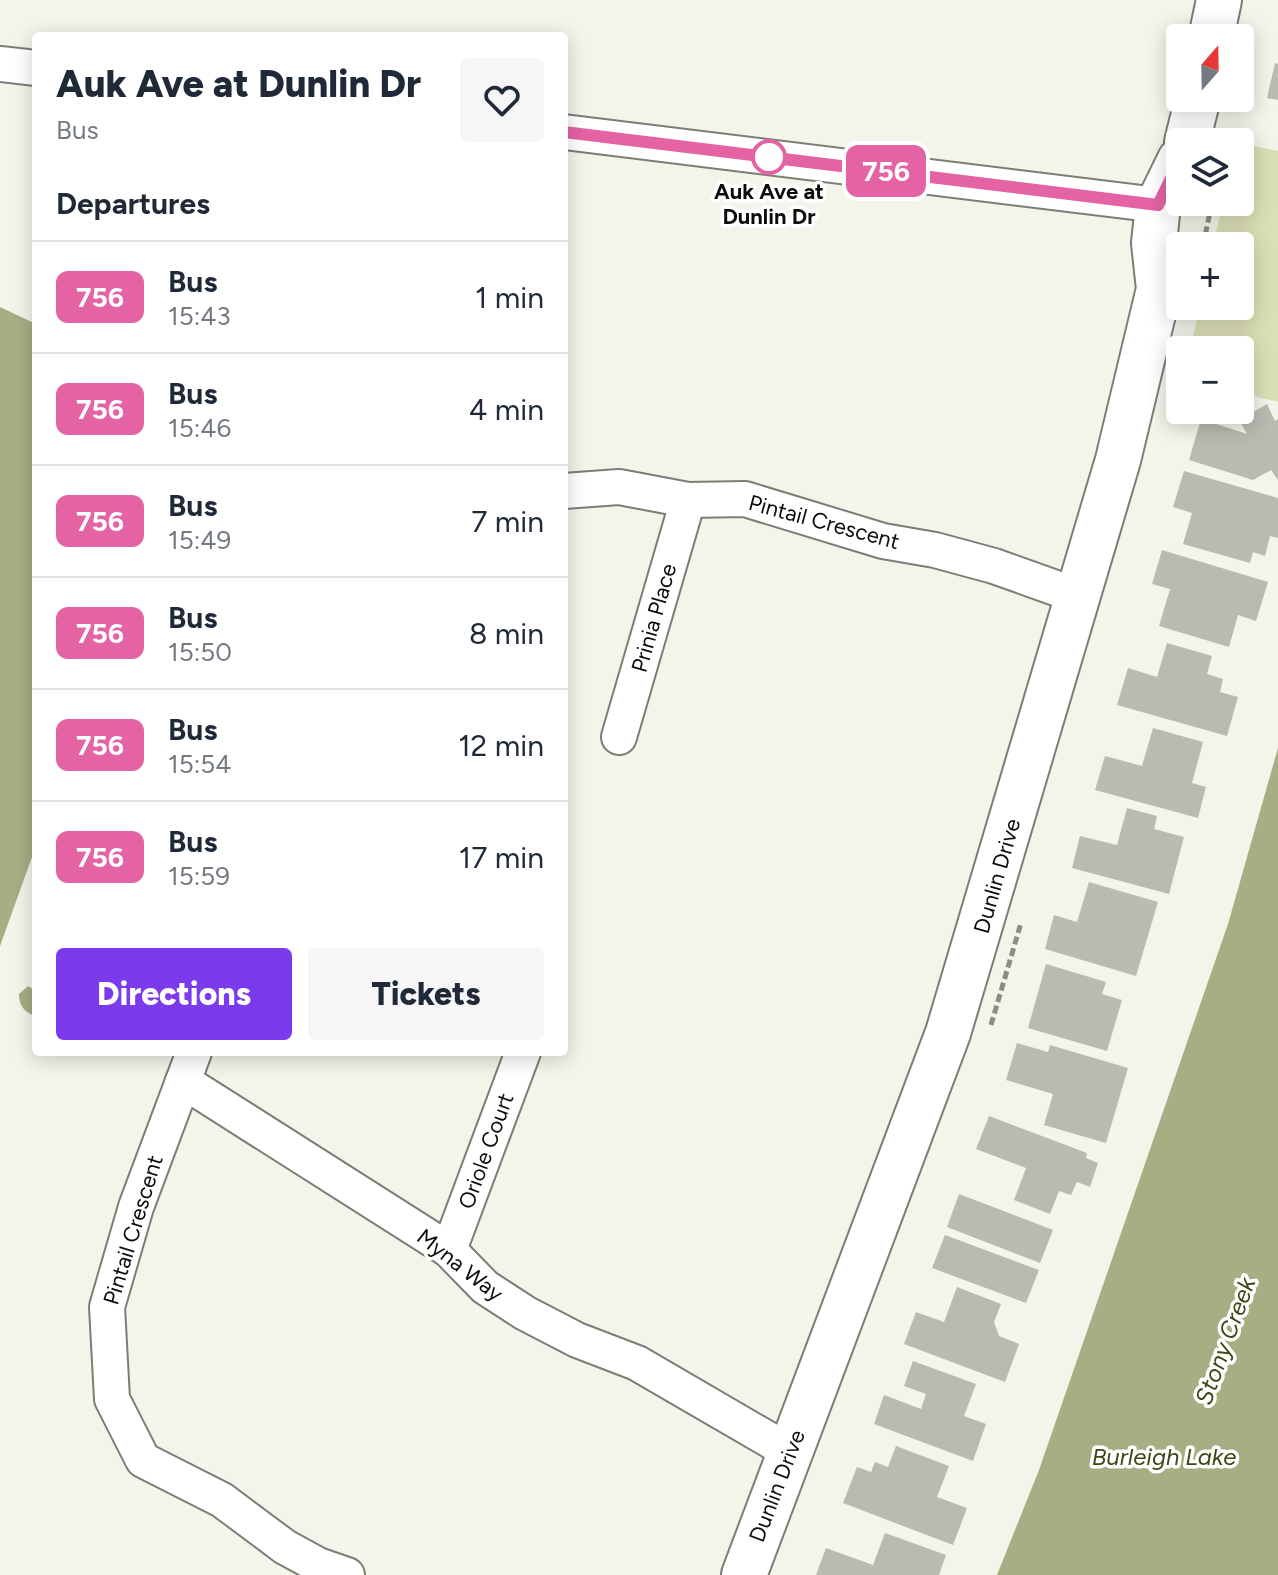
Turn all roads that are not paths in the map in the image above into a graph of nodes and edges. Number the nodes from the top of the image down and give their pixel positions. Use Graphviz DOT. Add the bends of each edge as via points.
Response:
graph roads {
  1 [pos="1219,0"];
  2 [pos="1214,24"];
  3 [pos="0,64"];
  4 [pos="32,68"];
  5 [pos="568,132"];
  6 [pos="1166,189"];
  7 [pos="1158,205"];
  8 [pos="568,491"];
  9 [pos="688,500"];
  10 [pos="1078,596"];
  11 [pos="619,737"];
  12 [pos="522,1056"];
  13 [pos="188,1066"];
  14 [pos="449,1250"];
  15 [pos="790,1452"];
  16 [pos="347,1575"];
  17 [pos="744,1575"];
  1 -- 2 [label="street"];
  3 -- 4 [label="street"];
  5 -- 7 [label="street"];
  6 -- 7 [label="street, Dunlin Drive"];
  7 -- 10 [label="street, Dunlin Drive" via="1154,243 1159,289"];
  8 -- 9 [label="street, Pintail Crescent" via="619,487"];
  9 -- 10 [label="street, Pintail Crescent" via="745,499 883,541 994,566"];
  9 -- 11 [label="street, Prinia Place"];
  10 -- 15 [label="street, Dunlin Drive" via="948,1033"];
  12 -- 14 [label="street, Oriole Court"];
  13 -- 14 [label="street, Myna Way"];
  13 -- 16 [label="street, Pintail Crescent" via="136,1207 107,1307 112,1399 143,1460 222,1500 285,1547"];
  14 -- 15 [label="street, Myna Way" via="485,1287 525,1313 637,1363"];
  15 -- 17 [label="street, Dunlin Drive"];
}
